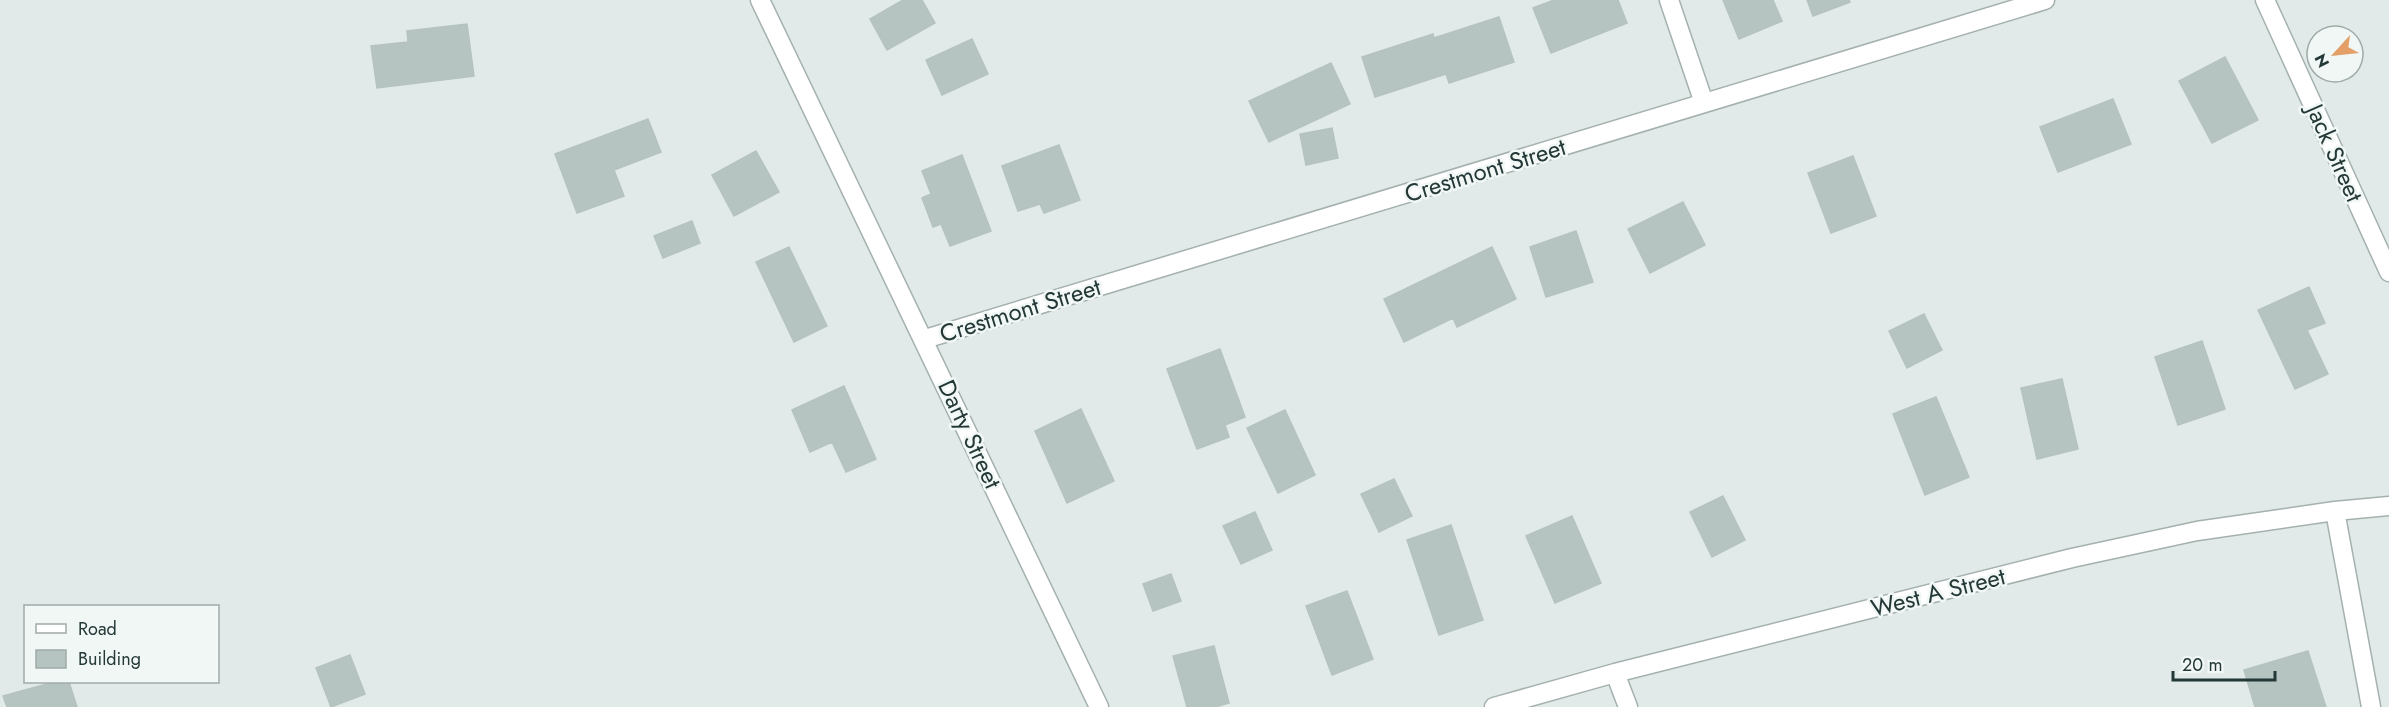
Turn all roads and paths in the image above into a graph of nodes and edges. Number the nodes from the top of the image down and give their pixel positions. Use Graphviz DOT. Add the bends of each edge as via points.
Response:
graph roads {
  1 [pos="760,0"];
  2 [pos="1669,0"];
  3 [pos="2045,0"];
  4 [pos="2265,0"];
  5 [pos="1704,103"];
  6 [pos="2389,272"];
  7 [pos="925,339"];
  8 [pos="2389,506"];
  9 [pos="2335,511"];
  10 [pos="1615,673"];
  11 [pos="1100,707"];
  12 [pos="1494,707"];
  13 [pos="1628,707"];
  14 [pos="2371,707"];
  1 -- 7 [label="street, Darty Street"];
  2 -- 5 [label="street"];
  3 -- 5 [label="street, Crestmont Street"];
  4 -- 6 [label="street, Jack Street"];
  5 -- 7 [label="street, Crestmont Street"];
  7 -- 11 [label="street, Darty Street"];
  8 -- 9 [label="street, West A Street"];
  9 -- 10 [label="street, West A Street" via="2197,531 2083,556"];
  9 -- 14 [label="street"];
  10 -- 12 [label="street, West A Street"];
  10 -- 13 [label="street"];
}
